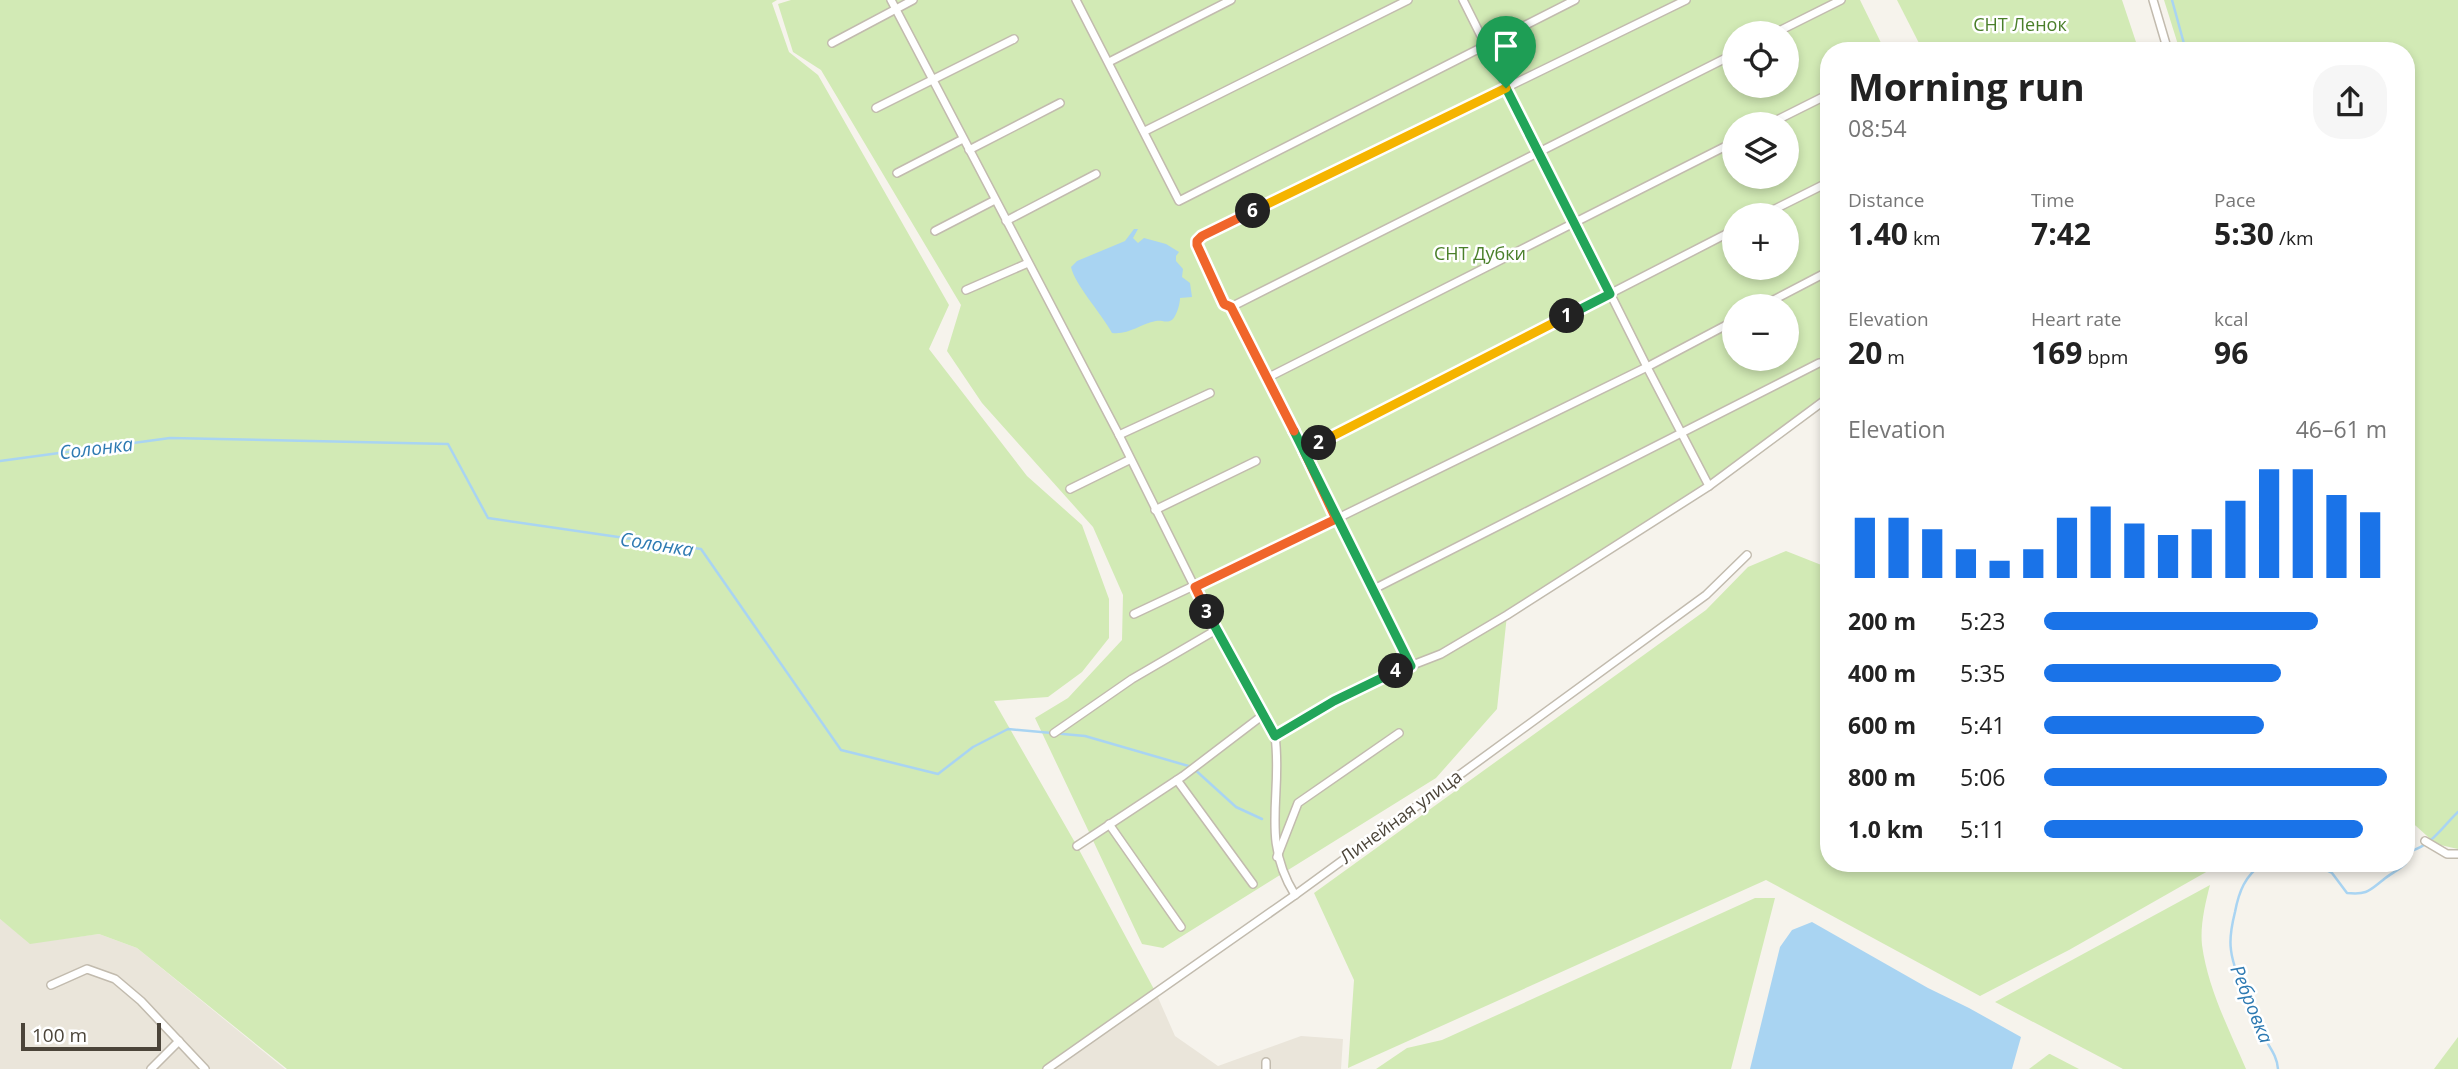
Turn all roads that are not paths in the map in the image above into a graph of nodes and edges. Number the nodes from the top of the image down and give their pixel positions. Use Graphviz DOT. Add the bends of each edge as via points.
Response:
graph roads {
  1 [pos="891,0"];
  2 [pos="913,0"];
  3 [pos="1076,0"];
  4 [pos="1231,0"];
  5 [pos="1408,0"];
  6 [pos="1463,0"];
  7 [pos="1575,0"];
  8 [pos="1686,0"];
  9 [pos="1842,0"];
  10 [pos="2153,0"];
  11 [pos="895,9"];
  12 [pos="1799,21"];
  13 [pos="1014,39"];
  14 [pos="2165,42"];
  15 [pos="832,43"];
  16 [pos="1485,47"];
  17 [pos="1722,60"];
  18 [pos="1109,62"];
  19 [pos="933,81"];
  20 [pos="1506,88"];
  21 [pos="1820,98"];
  22 [pos="1060,103"];
  23 [pos="876,108"];
  24 [pos="1793,112"];
  25 [pos="1145,131"];
  26 [pos="963,139"];
  27 [pos="1722,148"];
  28 [pos="969,150"];
  29 [pos="1539,152"];
  30 [pos="897,173"];
  31 [pos="1096,174"];
  32 [pos="1820,186"];
  33 [pos="995,200"];
  34 [pos="1786,203"];
  35 [pos="1006,221"];
  36 [pos="1575,223"];
  37 [pos="935,231"];
  38 [pos="1722,236"];
  39 [pos="1028,263"];
  40 [pos="1820,276"];
  41 [pos="966,290"];
  42 [pos="1610,294"];
  43 [pos="1785,294"];
  44 [pos="1231,307"];
  45 [pos="1722,327"];
  46 [pos="1820,363"];
  47 [pos="1647,367"];
  48 [pos="1266,378"];
  49 [pos="1210,393"];
  50 [pos="1820,404"];
  51 [pos="1681,434"];
  52 [pos="1119,435"];
  53 [pos="1304,451"];
  54 [pos="1129,460"];
  55 [pos="1256,461"];
  56 [pos="1709,486"];
  57 [pos="1070,489"];
  58 [pos="1155,510"];
  59 [pos="1336,519"];
  60 [pos="1747,555"];
  61 [pos="1195,587"];
  62 [pos="1372,590"];
  63 [pos="1134,614"];
  64 [pos="1216,630"];
  65 [pos="1411,666"];
  66 [pos="1263,715"];
  67 [pos="1054,733"];
  68 [pos="1399,733"];
  69 [pos="1275,736"];
  70 [pos="1177,780"];
  71 [pos="1109,824"];
  72 [pos="2425,842"];
  73 [pos="1077,846"];
  74 [pos="2458,854"];
  75 [pos="1277,857"];
  76 [pos="1253,884"];
  77 [pos="1295,895"];
  78 [pos="1181,927"];
  79 [pos="51,985"];
  80 [pos="179,1041"];
  81 [pos="150,1069"];
  82 [pos="205,1069"];
  83 [pos="1047,1069"];
  1 -- 11 [label="street"];
  2 -- 11 [label="street"];
  3 -- 18 [label="street"];
  4 -- 18 [label="street"];
  5 -- 25 [label="street"];
  6 -- 16 [label="street"];
  7 -- 16 [label="street"];
  8 -- 20 [label="street"];
  9 -- 12 [label="street"];
  10 -- 14 [label="street"];
  11 -- 15 [label="street"];
  11 -- 19 [label="street"];
  13 -- 19 [label="street"];
  16 -- 20 [label="street"];
  16 -- 25 [label="street" via="1179,201"];
  17 -- 29 [label="street"];
  18 -- 25 [label="street"];
  19 -- 23 [label="street"];
  19 -- 26 [label="street"];
  20 -- 29 [label="street"];
  20 -- 44 [label="street" via="1202,236 1197,245 1224,304"];
  21 -- 24 [label="street"];
  22 -- 28 [label="street"];
  26 -- 28 [label="street"];
  26 -- 30 [label="street"];
  27 -- 36 [label="street"];
  28 -- 33 [label="street"];
  29 -- 36 [label="street"];
  29 -- 44 [label="street"];
  31 -- 35 [label="street"];
  32 -- 34 [label="street"];
  33 -- 35 [label="street"];
  33 -- 37 [label="street"];
  35 -- 39 [label="street"];
  36 -- 42 [label="street"];
  36 -- 48 [label="street"];
  38 -- 42 [label="street"];
  39 -- 41 [label="street"];
  39 -- 52 [label="street"];
  40 -- 43 [label="street"];
  42 -- 47 [label="street"];
  42 -- 53 [label="street"];
  44 -- 48 [label="street"];
  45 -- 47 [label="street"];
  46 -- 51 [label="street"];
  47 -- 51 [label="street"];
  47 -- 59 [label="street"];
  48 -- 53 [label="street"];
  49 -- 52 [label="street"];
  50 -- 56 [label="street"];
  51 -- 56 [label="street"];
  51 -- 62 [label="street"];
  52 -- 54 [label="street"];
  53 -- 59 [label="street"];
  54 -- 57 [label="street"];
  54 -- 58 [label="street"];
  55 -- 58 [label="street"];
  56 -- 65 [label="street" via="1507,615"];
  58 -- 61 [label="street"];
  59 -- 61 [label="street"];
  59 -- 62 [label="street"];
  60 -- 77 [label="street, Линейная улица" via="1706,595"];
  61 -- 63 [label="street"];
  61 -- 64 [label="street"];
  62 -- 65 [label="street"];
  64 -- 66 [label="street"];
  64 -- 67 [label="street" via="1132,678"];
  65 -- 69 [label="street" via="1334,701"];
  66 -- 69 [label="street"];
  66 -- 70 [label="street"];
  68 -- 75 [label="street" via="1298,803"];
  69 -- 75 [label="street" via="1273,829"];
  70 -- 71 [label="street"];
  70 -- 76 [label="street"];
  71 -- 73 [label="street"];
  71 -- 78 [label="street"];
  72 -- 74 [label="street" via="2447,854"];
  75 -- 77 [label="street"];
  77 -- 83 [label="street, Линейная улица"];
  79 -- 80 [label="street" via="88,969 115,979"];
  80 -- 81 [label="street"];
  80 -- 82 [label="street"];
}
